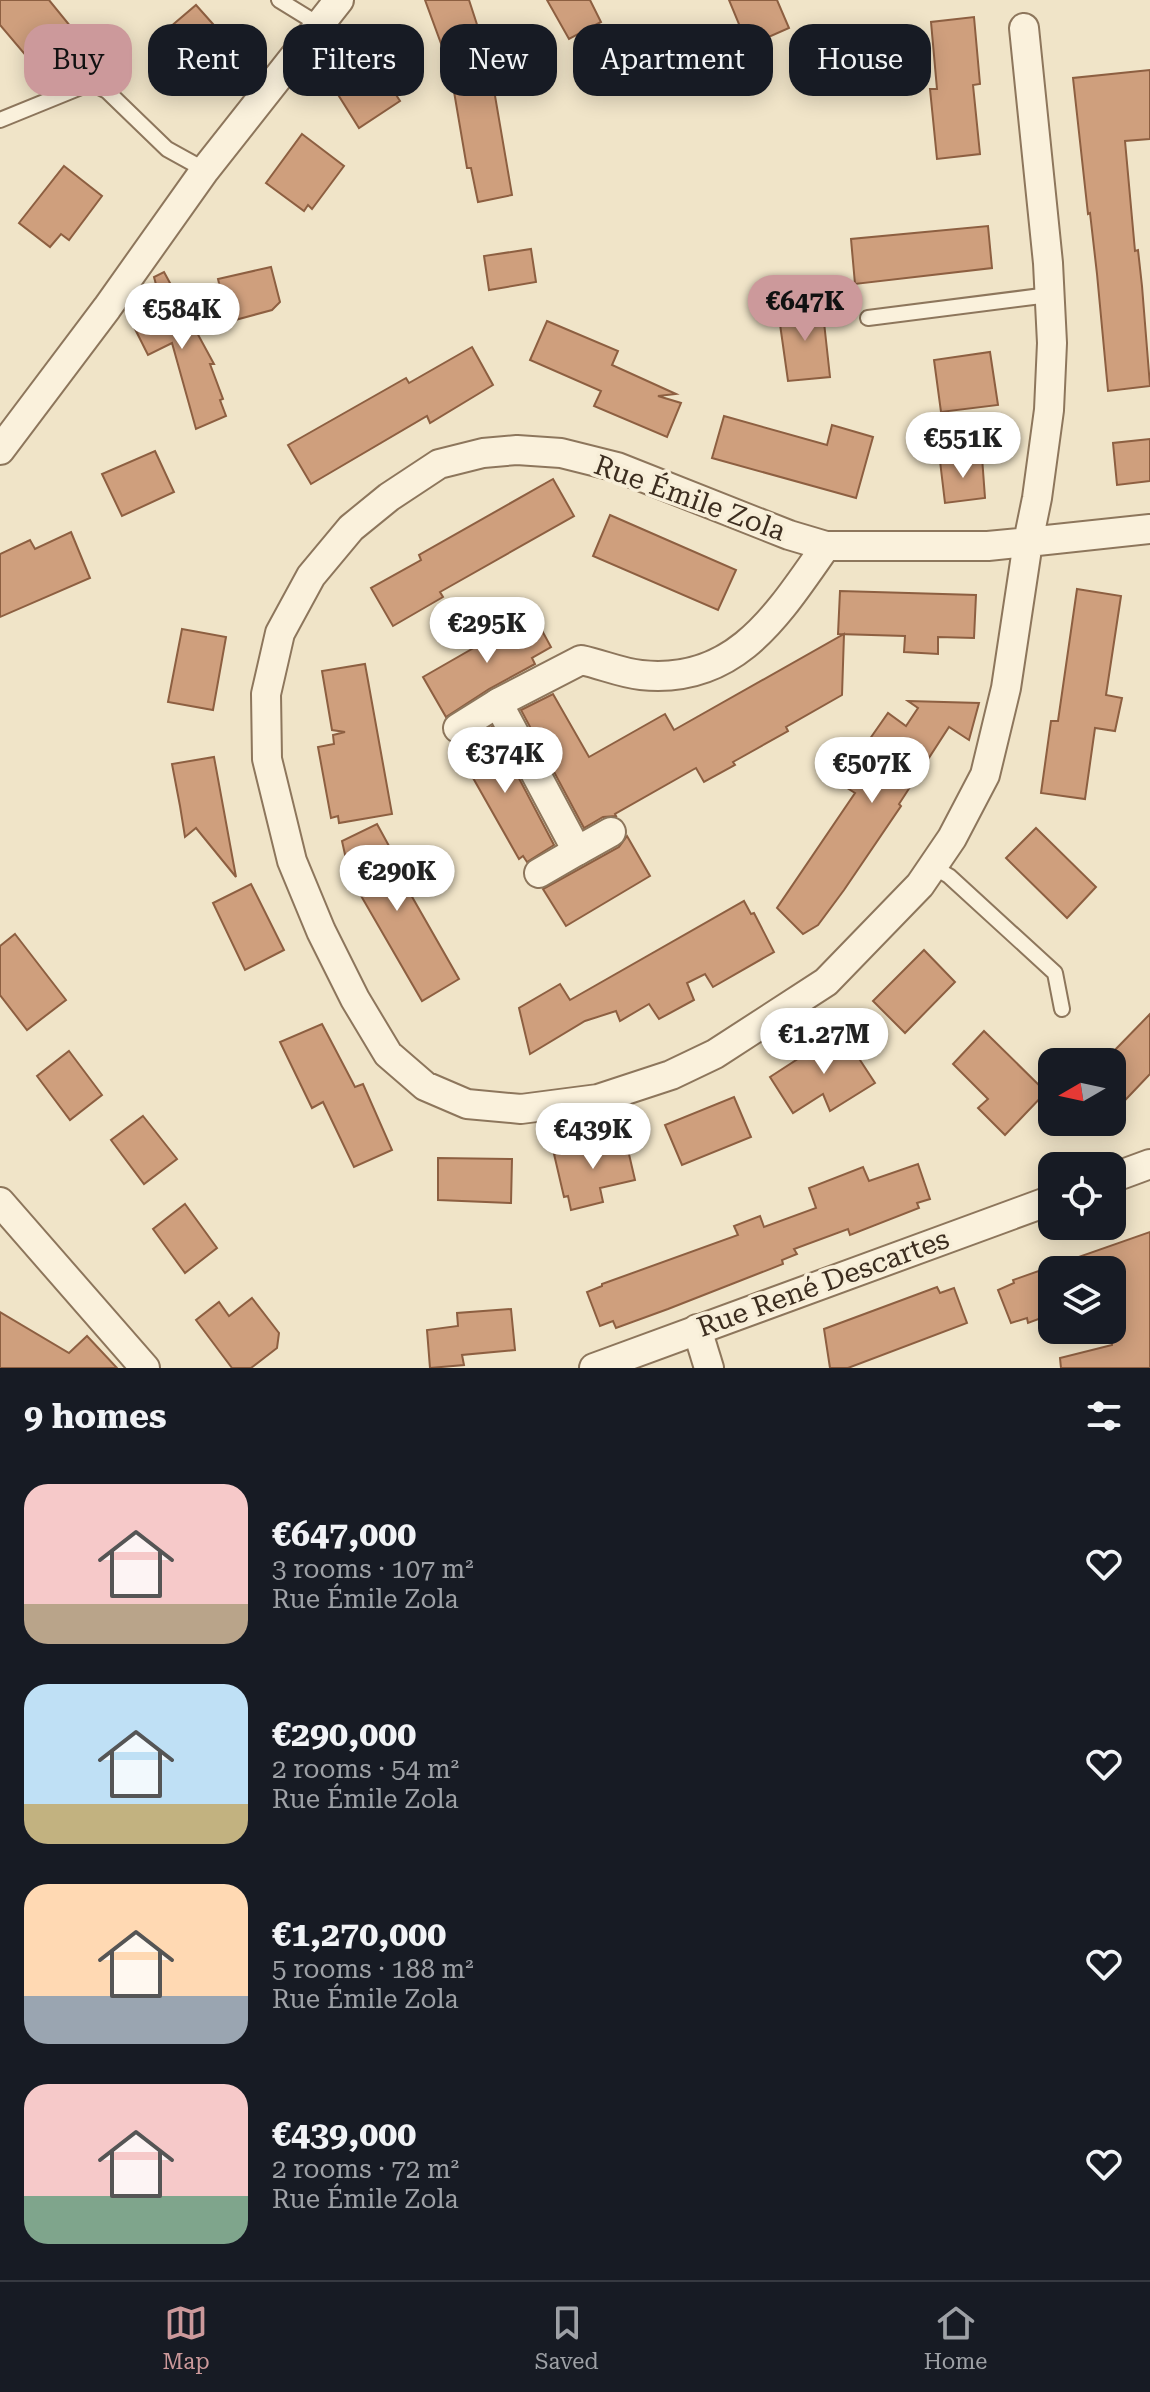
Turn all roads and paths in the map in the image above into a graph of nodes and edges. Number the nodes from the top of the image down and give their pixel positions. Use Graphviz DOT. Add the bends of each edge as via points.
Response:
graph roads {
  1 [pos="279,0"];
  2 [pos="339,0"];
  3 [pos="318,24"];
  4 [pos="1024,28"];
  5 [pos="283,69"];
  6 [pos="0,120"];
  7 [pos="205,170"];
  8 [pos="1049,295"];
  9 [pos="868,318"];
  10 [pos="0,450"];
  11 [pos="1150,529"];
  12 [pos="1028,542"];
  13 [pos="826,546"];
  14 [pos="498,703"];
  15 [pos="458,728"];
  16 [pos="611,832"];
  17 [pos="577,851"];
  18 [pos="933,867"];
  19 [pos="539,873"];
  20 [pos="1062,1009"];
  21 [pos="1150,1164"];
  22 [pos="1126,1173"];
  23 [pos="0,1202"];
  24 [pos="1038,1205"];
  25 [pos="697,1329"];
  26 [pos="145,1368"];
  27 [pos="594,1368"];
  28 [pos="709,1368"];
  1 -- 3 [label="lane"];
  2 -- 3 [label="street"];
  4 -- 8 [label="street, Rue Émile Zola"];
  5 -- 7 [label="street"];
  6 -- 7 [label="lane" via="91,83 107,91 167,149"];
  7 -- 10 [label="street"];
  8 -- 9 [label="lane"];
  8 -- 12 [label="street, Rue Émile Zola" via="1049,410"];
  11 -- 12 [label="street"];
  12 -- 13 [label="street, Rue Émile Zola"];
  12 -- 18 [label="street, Rue Émile Zola" via="1006,688 985,775"];
  13 -- 14 [label="street" via="794,593 750,641 712,668 682,676 638,675 581,660"];
  13 -- 18 [label="street, Rue Émile Zola" via="617,467 561,453 517,450 439,464 351,528 311,576 280,633 266,694 267,759 292,861 321,931 388,1054 425,1086 467,1104 521,1109 598,1099 715,1054 826,982"];
  14 -- 15 [label="street"];
  14 -- 17 [label="street"];
  16 -- 17 [label="street"];
  17 -- 19 [label="street"];
  18 -- 20 [label="lane" via="1055,973"];
  21 -- 22 [label="street"];
  23 -- 26 [label="street"];
  24 -- 25 [label="street, Rue René Descartes"];
  25 -- 27 [label="street, Rue René Descartes"];
  25 -- 28 [label="street"];
}
